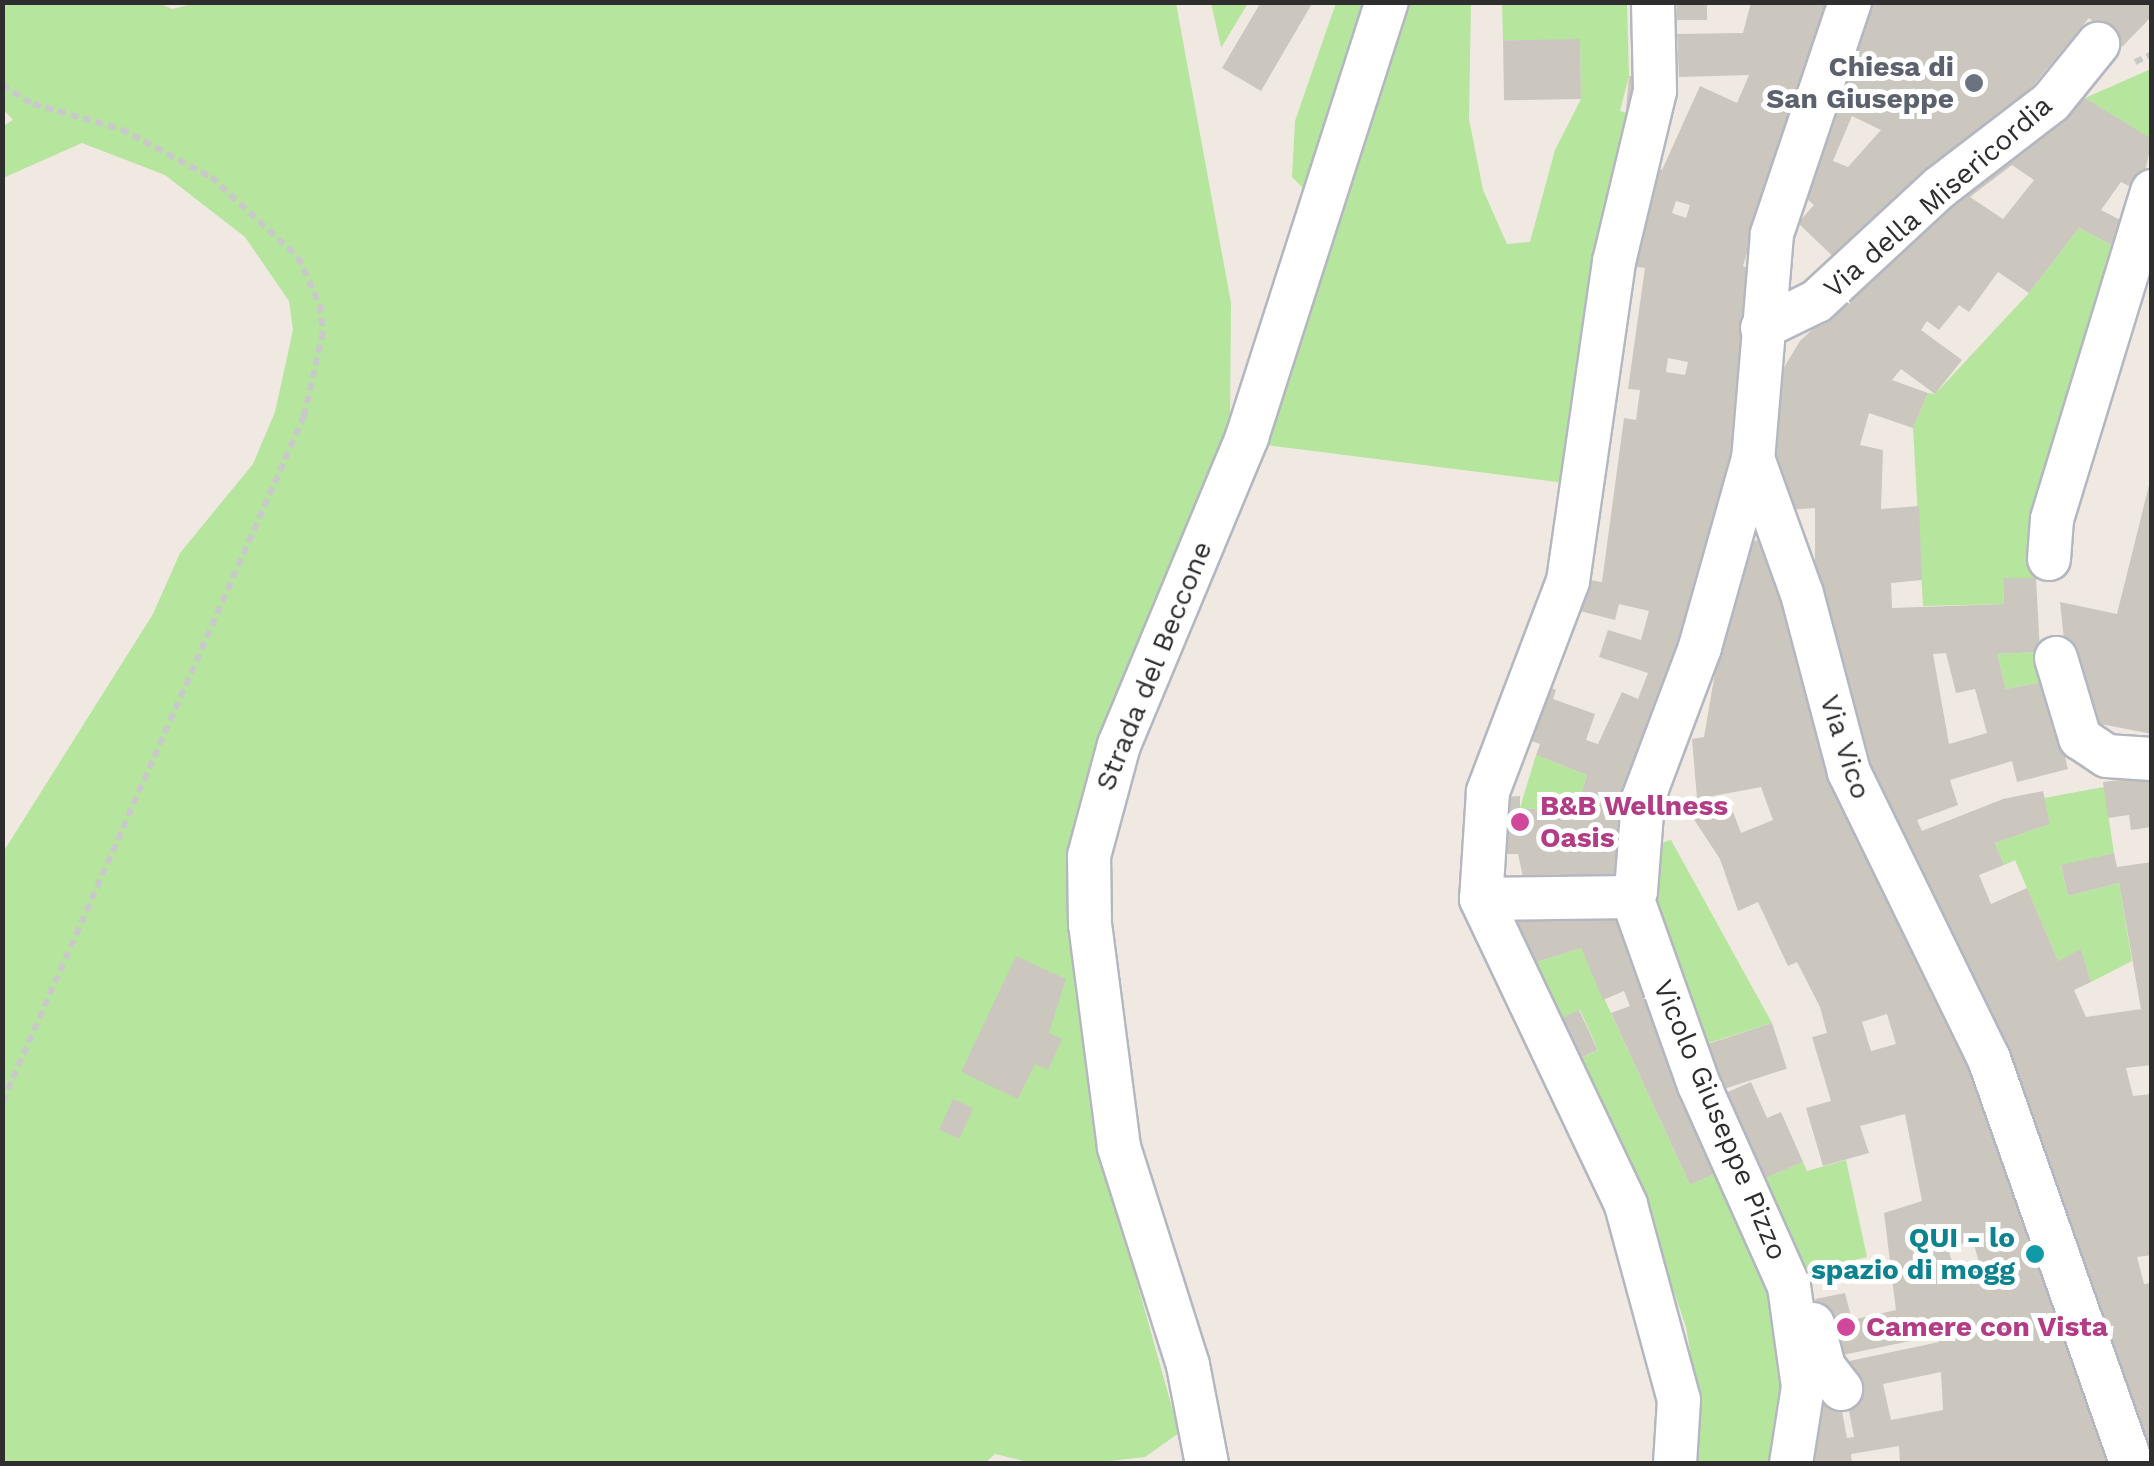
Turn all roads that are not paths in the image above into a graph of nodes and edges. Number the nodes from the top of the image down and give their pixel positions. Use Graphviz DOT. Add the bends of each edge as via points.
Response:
graph roads {
  1 [pos="1388,2"];
  2 [pos="1654,2"];
  3 [pos="1850,2"];
  4 [pos="2098,44"];
  5 [pos="2152,191"];
  6 [pos="1762,328"];
  7 [pos="1752,458"];
  8 [pos="2049,559"];
  9 [pos="1696,658"];
  10 [pos="2056,658"];
  11 [pos="2152,759"];
  12 [pos="1672,805"];
  13 [pos="1632,896"];
  14 [pos="1481,899"];
  15 [pos="1789,1286"];
  16 [pos="1841,1389"];
  17 [pos="1207,1464"];
  18 [pos="1675,1464"];
  19 [pos="1791,1464"];
  20 [pos="2132,1464"];
  1 -- 17 [label="street, Strada del Beccone" via="1247,437 1118,745 1089,856 1090,924 1119,1147 1184,1349"];
  2 -- 14 [label="street" via="1656,91 1614,262 1568,580 1488,792"];
  3 -- 6 [label="street, Via Vico" via="1777,213"];
  4 -- 6 [label="street, Via della Misericordia" via="2051,102 1939,188 1818,301"];
  5 -- 8 [label="street" via="2052,519"];
  6 -- 7 [label="street, Via Vico"];
  7 -- 9 [label="street, Vicolo Giuseppe Pizzo"];
  7 -- 20 [label="street, Via Vico" via="1802,594 1849,772 1989,1059 2040,1192 2090,1361"];
  9 -- 12 [label="street, Vicolo Giuseppe Pizzo" via="1698,700 1681,746"];
  9 -- 13 [label="street, Vicolo Giuseppe Pizzo" via="1643,799"];
  10 -- 11 [label="street" via="2080,738 2116,759"];
  13 -- 14 [label="street"];
  13 -- 15 [label="street, Vicolo Giuseppe Pizzo" via="1699,1085"];
  14 -- 18 [label="street" via="1626,1205 1679,1400"];
  15 -- 16 [label="street, Vicolo Giuseppe Pizzo" via="1810,1313 1824,1367"];
  15 -- 19 [label="street, Vicolo Giuseppe Pizzo" via="1803,1387"];
}
